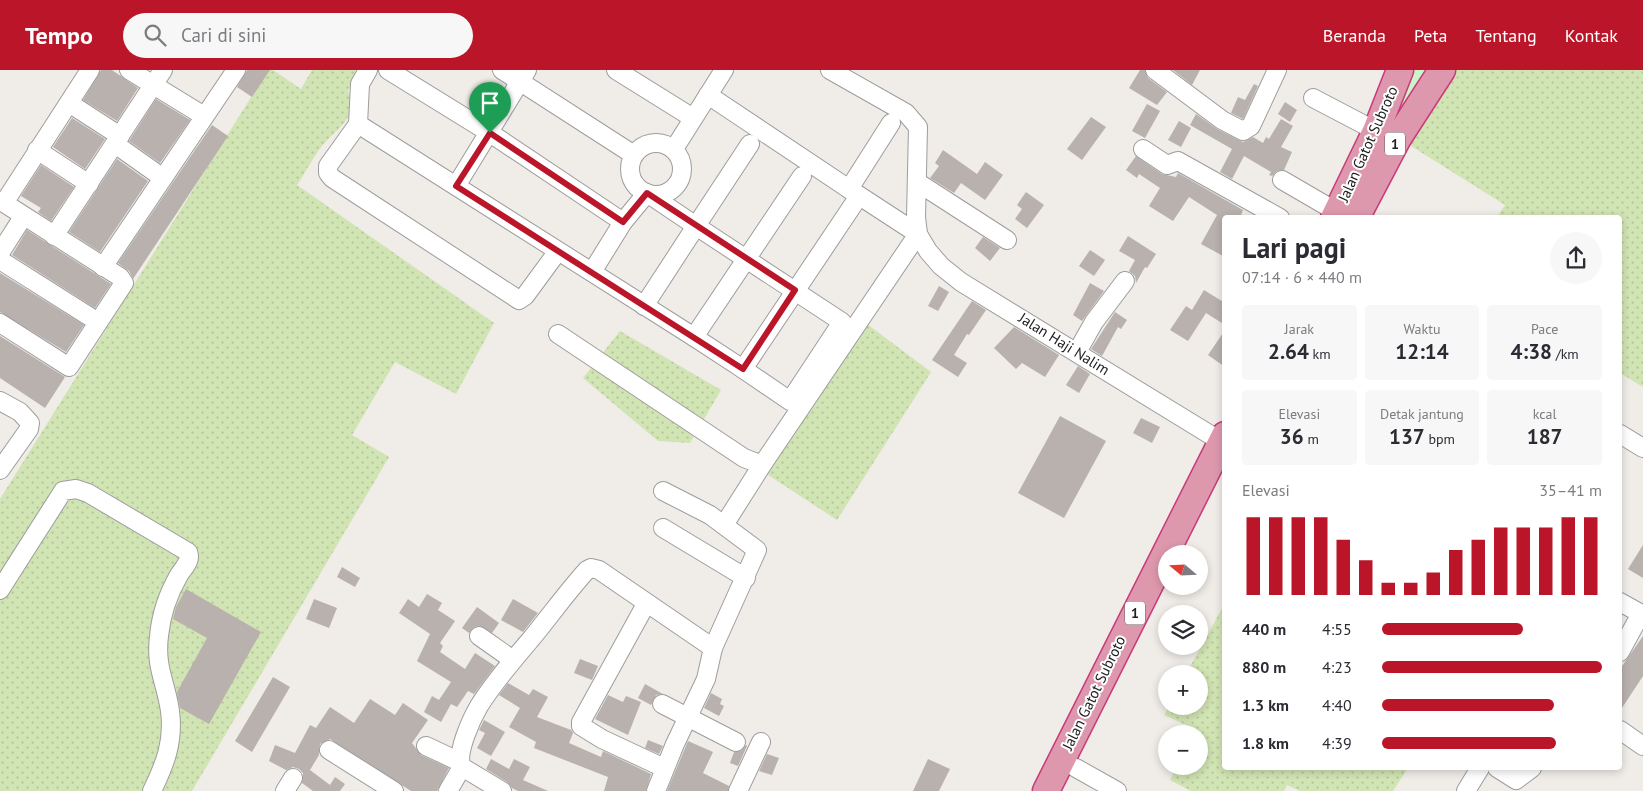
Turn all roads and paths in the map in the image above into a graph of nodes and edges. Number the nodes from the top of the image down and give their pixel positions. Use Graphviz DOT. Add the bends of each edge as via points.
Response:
graph roads {
  1 [pos="90,70"];
  2 [pos="129,70"];
  3 [pos="163,70"];
  4 [pos="368,70"];
  5 [pos="388,70"];
  6 [pos="502,70"];
  7 [pos="616,70"];
  8 [pos="724,70"];
  9 [pos="830,70"];
  10 [pos="1155,70"];
  11 [pos="1277,70"];
  12 [pos="1400,70"];
  13 [pos="1442,70"];
  14 [pos="231,72"];
  15 [pos="524,76"];
  16 [pos="153,86"];
  17 [pos="708,95"];
  18 [pos="1312,98"];
  19 [pos="69,103"];
  20 [pos="204,116"];
  21 [pos="693,118"];
  22 [pos="891,123"];
  23 [pos="358,124"];
  24 [pos="1376,131"];
  25 [pos="490,133"];
  26 [pos="118,140"];
  27 [pos="750,144"];
  28 [pos="674,149"];
  29 [pos="1143,149"];
  30 [pos="37,150"];
  31 [pos="634,155"];
  32 [pos="802,176"];
  33 [pos="163,178"];
  34 [pos="1282,180"];
  35 [pos="918,182"];
  36 [pos="89,184"];
  37 [pos="456,186"];
  38 [pos="647,193"];
  39 [pos="854,193"];
  40 [pos="1275,215"];
  41 [pos="1340,215"];
  42 [pos="1342,215"];
  43 [pos="1343,215"];
  44 [pos="23,217"];
  45 [pos="623,222"];
  46 [pos="696,226"];
  47 [pos="918,234"];
  48 [pos="54,236"];
  49 [pos="1007,240"];
  50 [pos="558,251"];
  51 [pos="0,253"];
  52 [pos="747,259"];
  53 [pos="0,260"];
  54 [pos="103,266"];
  55 [pos="592,272"];
  56 [pos="1126,281"];
  57 [pos="795,290"];
  58 [pos="644,306"];
  59 [pos="98,322"];
  60 [pos="0,323"];
  61 [pos="558,334"];
  62 [pos="694,337"];
  63 [pos="1078,352"];
  64 [pos="743,369"];
  65 [pos="0,401"];
  66 [pos="1622,435"];
  67 [pos="1222,438"];
  68 [pos="1222,441"];
  69 [pos="1643,448"];
  70 [pos="762,465"];
  71 [pos="0,470"];
  72 [pos="1222,480"];
  73 [pos="663,491"];
  74 [pos="724,524"];
  75 [pos="663,528"];
  76 [pos="1189,545"];
  77 [pos="746,578"];
  78 [pos="0,590"];
  79 [pos="1163,595"];
  80 [pos="1622,603"];
  81 [pos="646,604"];
  82 [pos="479,636"];
  83 [pos="713,648"];
  84 [pos="1622,648"];
  85 [pos="514,660"];
  86 [pos="662,704"];
  87 [pos="689,717"];
  88 [pos="1622,731"];
  89 [pos="736,742"];
  90 [pos="761,742"];
  91 [pos="426,746"];
  92 [pos="1643,746"];
  93 [pos="329,750"];
  94 [pos="461,765"];
  95 [pos="664,768"];
  96 [pos="1479,770"];
  97 [pos="1500,770"];
  98 [pos="1529,770"];
  99 [pos="1070,780"];
  100 [pos="152,791"];
  101 [pos="394,791"];
  102 [pos="448,791"];
  103 [pos="502,791"];
  104 [pos="656,791"];
  105 [pos="738,791"];
  106 [pos="1046,791"];
  107 [pos="1117,791"];
  108 [pos="1466,791"];
  1 -- 19 [label="street"];
  2 -- 16 [label="street"];
  3 -- 16 [label="street"];
  4 -- 23 [label="street" via="360,84"];
  5 -- 25 [label="street"];
  6 -- 15 [label="street"];
  7 -- 21 [label="street"];
  8 -- 17 [label="street"];
  9 -- 35 [label="street" via="912,119 918,132"];
  10 -- 11 [label="street" via="1222,120 1243,131 1251,126"];
  12 -- 24 [label="highway, Jalan Gatot Subroto / 1"];
  13 -- 43 [label="highway, Jalan Gatot Subroto / 1"];
  14 -- 20 [label="street"];
  15 -- 25 [label="street"];
  15 -- 31 [label="street"];
  16 -- 20 [label="street"];
  16 -- 26 [label="street"];
  17 -- 21 [label="street"];
  17 -- 39 [label="street"];
  18 -- 24 [label="street"];
  19 -- 26 [label="street"];
  19 -- 30 [label="street"];
  20 -- 33 [label="street"];
  21 -- 28 [label="street"];
  22 -- 39 [label="street"];
  23 -- 37 [label="street"];
  23 -- 50 [label="street" via="328,166 328,173 512,298 519,300 525,296"];
  24 -- 42 [label="highway, Jalan Gatot Subroto / 1"];
  25 -- 37 [label="street"];
  25 -- 45 [label="street"];
  26 -- 33 [label="street"];
  26 -- 36 [label="street"];
  27 -- 46 [label="street"];
  28 -- 31 [label="street" via="658,143 649,144"];
  28 -- 38 [label="street" via="682,164 680,180 669,192"];
  29 -- 40 [label="street" via="1167,165 1178,161"];
  30 -- 36 [label="street"];
  30 -- 44 [label="street" via="5,199 5,206"];
  31 -- 38 [label="street" via="630,171 633,180"];
  32 -- 52 [label="street"];
  33 -- 54 [label="street"];
  34 -- 41 [label="street"];
  35 -- 47 [label="street"];
  35 -- 49 [label="street"];
  36 -- 48 [label="street"];
  37 -- 50 [label="street"];
  38 -- 45 [label="street"];
  38 -- 46 [label="street"];
  39 -- 47 [label="street"];
  39 -- 57 [label="street"];
  44 -- 48 [label="street"];
  44 -- 51 [label="street"];
  45 -- 55 [label="street"];
  46 -- 52 [label="street"];
  46 -- 58 [label="street"];
  47 -- 63 [label="street, Jalan Haji Nalim" via="941,266 961,282"];
  47 -- 70 [label="street"];
  48 -- 54 [label="street"];
  50 -- 55 [label="street"];
  52 -- 57 [label="street"];
  52 -- 62 [label="street"];
  53 -- 59 [label="street"];
  54 -- 59 [label="street" via="124,280"];
  55 -- 58 [label="street"];
  56 -- 63 [label="street" via="1094,322"];
  57 -- 64 [label="street"];
  57 -- 64 [label="street" via="842,322 790,400"];
  58 -- 62 [label="street"];
  59 -- 60 [label="street" via="69,367"];
  61 -- 70 [label="street" via="744,458"];
  62 -- 64 [label="street"];
  63 -- 67 [label="street, Jalan Haji Nalim"];
  65 -- 71 [label="street" via="20,412 30,423"];
  66 -- 69 [label="street"];
  68 -- 106 [label="highway, Jalan Gatot Subroto / 1"];
  70 -- 74 [label="street"];
  72 -- 76 [label="highway"];
  73 -- 74 [label="street"];
  74 -- 77 [label="street" via="757,550"];
  75 -- 77 [label="street"];
  77 -- 83 [label="street"];
  78 -- 100 [label="street" via="62,491 70,489 88,492 188,552 188,561 165,603 159,635 157,660 170,711 170,742 167,760"];
  79 -- 99 [label="highway, Jalan Gatot Subroto / 1"];
  80 -- 84 [label="street" via="1638,612 1639,617"];
  81 -- 83 [label="street"];
  81 -- 85 [label="street" via="591,568 567,592"];
  81 -- 95 [label="street" via="581,722 584,729 602,739"];
  82 -- 85 [label="street"];
  83 -- 87 [label="street" via="706,679"];
  85 -- 94 [label="street" via="480,705 466,735"];
  86 -- 87 [label="street"];
  87 -- 89 [label="street"];
  87 -- 95 [label="street"];
  88 -- 92 [label="street"];
  90 -- 105 [label="street"];
  91 -- 94 [label="street"];
  93 -- 101 [label="street"];
  94 -- 102 [label="street"];
  94 -- 103 [label="street"];
  95 -- 104 [label="street"];
  96 -- 108 [label="street"];
  97 -- 98 [label="street" via="1516,780"];
  99 -- 107 [label="street"];
}
